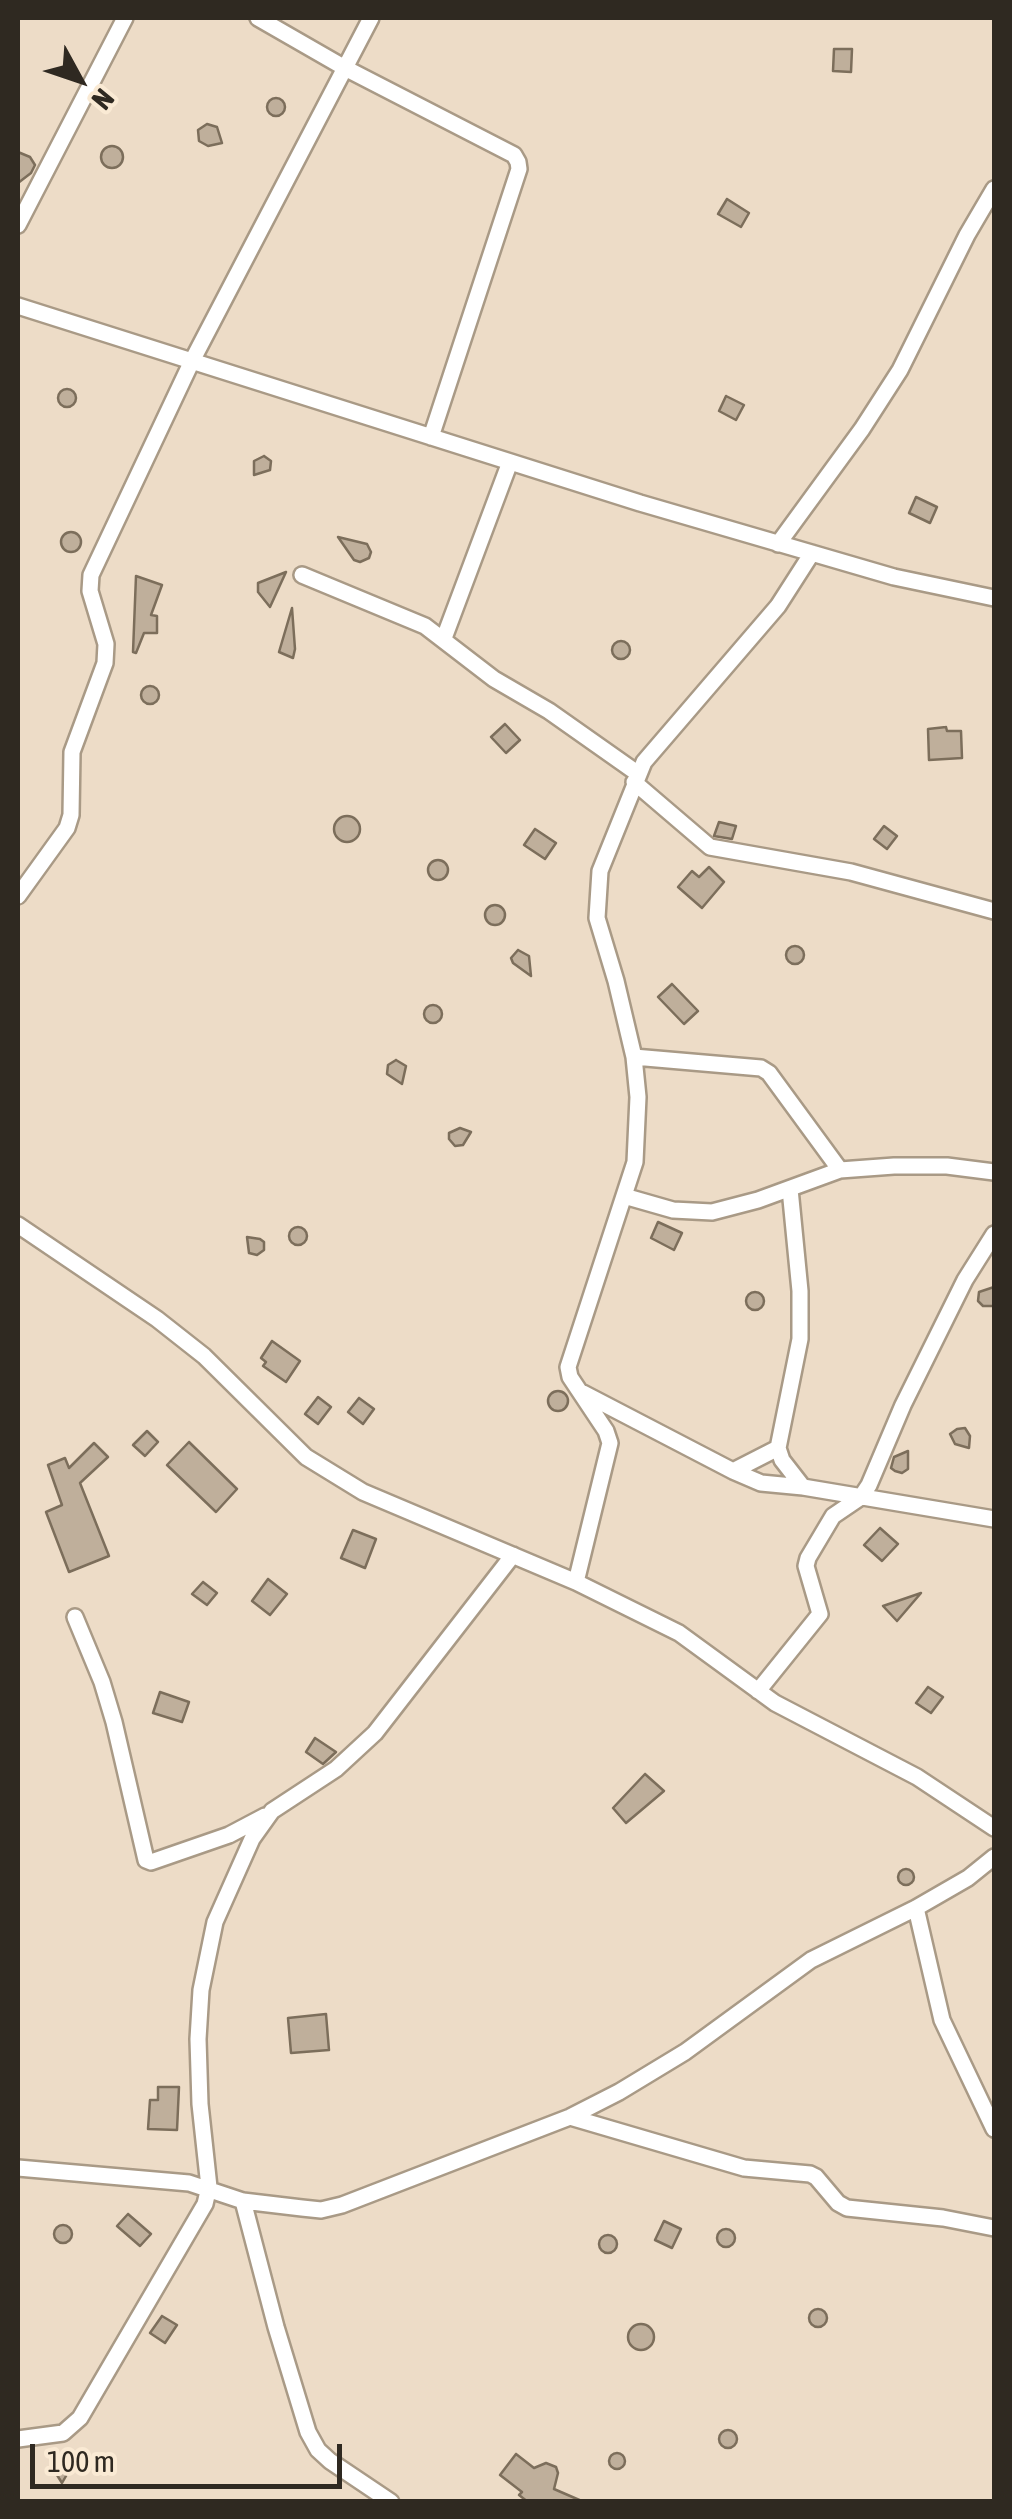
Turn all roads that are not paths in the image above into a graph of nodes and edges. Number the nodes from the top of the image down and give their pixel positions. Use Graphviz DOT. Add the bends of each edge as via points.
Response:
graph roads {
  1 [pos="125,18"];
  2 [pos="258,18"];
  3 [pos="370,18"];
  4 [pos="345,68"];
  5 [pos="994,190"];
  6 [pos="18,225"];
  7 [pos="18,306"];
  8 [pos="192,361"];
  9 [pos="431,437"];
  10 [pos="510,462"];
  11 [pos="778,544"];
  12 [pos="812,553"];
  13 [pos="302,574"];
  14 [pos="994,598"];
  15 [pos="444,638"];
  16 [pos="636,778"];
  17 [pos="18,896"];
  18 [pos="994,911"];
  19 [pos="634,1057"];
  20 [pos="840,1170"];
  21 [pos="994,1172"];
  22 [pos="790,1189"];
  23 [pos="624,1196"];
  24 [pos="18,1225"];
  25 [pos="994,1234"];
  26 [pos="579,1392"];
  27 [pos="778,1448"];
  28 [pos="733,1471"];
  29 [pos="803,1487"];
  30 [pos="862,1497"];
  31 [pos="994,1520"];
  32 [pos="513,1556"];
  33 [pos="576,1582"];
  34 [pos="75,1618"];
  35 [pos="758,1691"];
  36 [pos="272,1812"];
  37 [pos="994,1828"];
  38 [pos="994,1857"];
  39 [pos="916,1908"];
  40 [pos="570,2117"];
  41 [pos="994,2129"];
  42 [pos="18,2168"];
  43 [pos="209,2188"];
  44 [pos="244,2201"];
  45 [pos="994,2228"];
  46 [pos="18,2439"];
  47 [pos="391,2502"];
  1 -- 6 [label="street"];
  2 -- 4 [label="street"];
  3 -- 4 [label="street"];
  4 -- 8 [label="street"];
  4 -- 9 [label="street" via="518,162"];
  5 -- 11 [label="street" via="900,370"];
  7 -- 8 [label="street"];
  8 -- 9 [label="street"];
  8 -- 17 [label="street" via="92,575 90,591 106,644 72,752 71,815"];
  9 -- 10 [label="street"];
  10 -- 11 [label="street"];
  10 -- 15 [label="street"];
  11 -- 12 [label="street"];
  12 -- 14 [label="street"];
  12 -- 16 [label="street" via="778,606"];
  13 -- 15 [label="street"];
  15 -- 16 [label="street"];
  16 -- 18 [label="street" via="710,847 851,872"];
  16 -- 19 [label="street" via="596,894"];
  19 -- 20 [label="street" via="761,1068"];
  19 -- 23 [label="street" via="635,1162"];
  20 -- 21 [label="street" via="947,1166"];
  20 -- 22 [label="street"];
  22 -- 23 [label="street" via="712,1212 673,1210"];
  22 -- 27 [label="street" via="800,1339"];
  23 -- 26 [label="street" via="568,1367"];
  24 -- 32 [label="street" via="204,1356 306,1458 363,1492"];
  25 -- 30 [label="street" via="965,1280"];
  26 -- 28 [label="street"];
  26 -- 33 [label="street" via="610,1444"];
  27 -- 28 [label="street"];
  27 -- 29 [label="street"];
  28 -- 29 [label="street" via="761,1483"];
  29 -- 30 [label="street"];
  30 -- 31 [label="street"];
  30 -- 35 [label="street" via="833,1516 808,1558 820,1614"];
  32 -- 33 [label="street"];
  32 -- 36 [label="street" via="375,1733"];
  33 -- 35 [label="street" via="679,1632"];
  34 -- 36 [label="street" via="114,1722 146,1860 229,1835"];
  35 -- 37 [label="street" via="918,1777"];
  36 -- 43 [label="street" via="252,1839 215,1922 201,1990 200,2104"];
  38 -- 39 [label="street"];
  39 -- 40 [label="street" via="811,1960 686,2052"];
  39 -- 41 [label="street" via="942,2020"];
  40 -- 44 [label="street" via="342,2205 321,2210"];
  40 -- 45 [label="street" via="744,2168 810,2174 847,2208"];
  42 -- 43 [label="street"];
  43 -- 44 [label="street"];
  43 -- 46 [label="street" via="195,2225 80,2418 63,2433"];
  44 -- 47 [label="street" via="308,2432 330,2461"];
}
